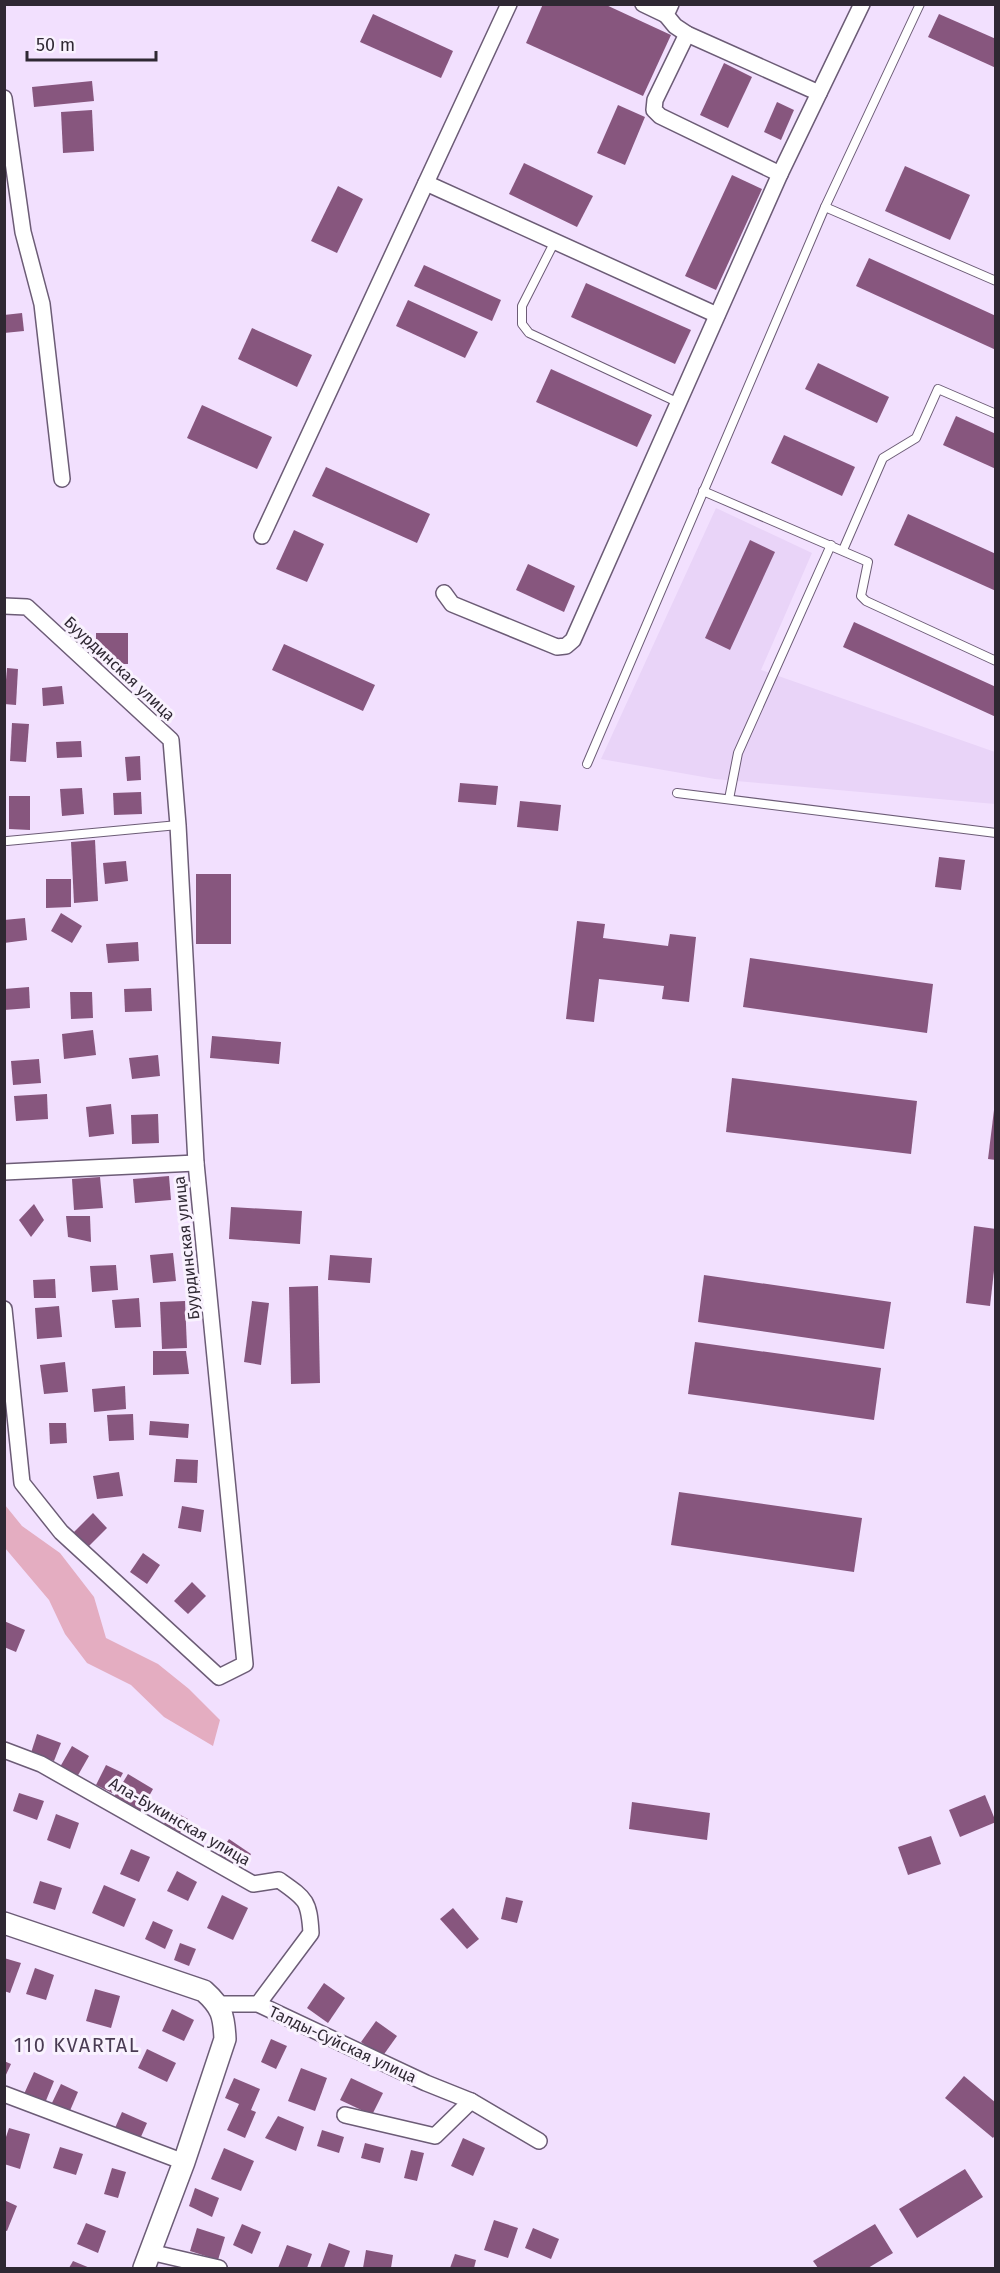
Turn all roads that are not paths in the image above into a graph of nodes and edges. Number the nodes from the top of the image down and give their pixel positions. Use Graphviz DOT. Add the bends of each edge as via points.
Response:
graph roads {
  1 [pos="509,4"];
  2 [pos="643,4"];
  3 [pos="862,4"];
  4 [pos="920,4"];
  5 [pos="669,10"];
  6 [pos="687,34"];
  7 [pos="819,93"];
  8 [pos="4,98"];
  9 [pos="9,156"];
  10 [pos="780,174"];
  11 [pos="426,183"];
  12 [pos="825,207"];
  13 [pos="555,241"];
  14 [pos="996,281"];
  15 [pos="717,315"];
  16 [pos="679,403"];
  17 [pos="996,414"];
  18 [pos="62,479"];
  19 [pos="704,491"];
  20 [pos="262,536"];
  21 [pos="831,545"];
  22 [pos="843,550"];
  23 [pos="444,593"];
  24 [pos="4,606"];
  25 [pos="996,661"];
  26 [pos="587,764"];
  27 [pos="677,793"];
  28 [pos="729,799"];
  29 [pos="178,825"];
  30 [pos="996,833"];
  31 [pos="8,841"];
  32 [pos="196,1163"];
  33 [pos="4,1172"];
  34 [pos="4,1308"];
  35 [pos="4,1750"];
  36 [pos="4,1923"];
  37 [pos="218,2004"];
  38 [pos="258,2004"];
  39 [pos="6,2097"];
  40 [pos="471,2101"];
  41 [pos="345,2115"];
  42 [pos="539,2141"];
  43 [pos="183,2162"];
  44 [pos="147,2260"];
  45 [pos="219,2268"];
  1 -- 11 [label="street"];
  2 -- 5 [label="street"];
  3 -- 7 [label="street"];
  4 -- 12 [label="lane"];
  5 -- 6 [label="street" via="675,26"];
  6 -- 7 [label="street"];
  6 -- 10 [label="street" via="655,100 654,110"];
  7 -- 10 [label="street"];
  8 -- 9 [label="street"];
  9 -- 18 [label="street" via="42,304"];
  10 -- 15 [label="street"];
  11 -- 13 [label="street"];
  11 -- 20 [label="street"];
  12 -- 14 [label="lane"];
  12 -- 19 [label="lane"];
  13 -- 15 [label="street"];
  13 -- 16 [label="lane" via="522,306 522,324 529,333"];
  15 -- 16 [label="street"];
  16 -- 23 [label="street" via="573,640 566,646 557,647 452,604"];
  17 -- 22 [label="lane" via="938,389 916,438 883,458"];
  19 -- 21 [label="lane"];
  19 -- 26 [label="lane"];
  21 -- 22 [label="lane"];
  21 -- 28 [label="lane" via="738,753"];
  22 -- 25 [label="lane" via="868,562 861,596 866,601"];
  24 -- 29 [label="street, Буурдинская улица" via="27,607 171,740"];
  27 -- 28 [label="lane"];
  28 -- 30 [label="lane"];
  29 -- 31 [label="lane"];
  29 -- 32 [label="street, Буурдинская улица"];
  32 -- 33 [label="street"];
  32 -- 34 [label="street, Буурдинская улица" via="245,1664 219,1677 61,1532 22,1483"];
  35 -- 38 [label="street, Ала-Букинская улица" via="41,1764 253,1884 279,1880 298,1894 309,1908 311,1933"];
  36 -- 37 [label="street" via="204,1991"];
  37 -- 38 [label="street, Талды-Суйская улица"];
  37 -- 43 [label="street" via="225,2039"];
  38 -- 40 [label="street, Талды-Суйская улица"];
  39 -- 43 [label="street"];
  40 -- 41 [label="street" via="435,2136"];
  40 -- 42 [label="street, Талды-Суйская улица"];
  43 -- 44 [label="street"];
  44 -- 45 [label="street"];
}
